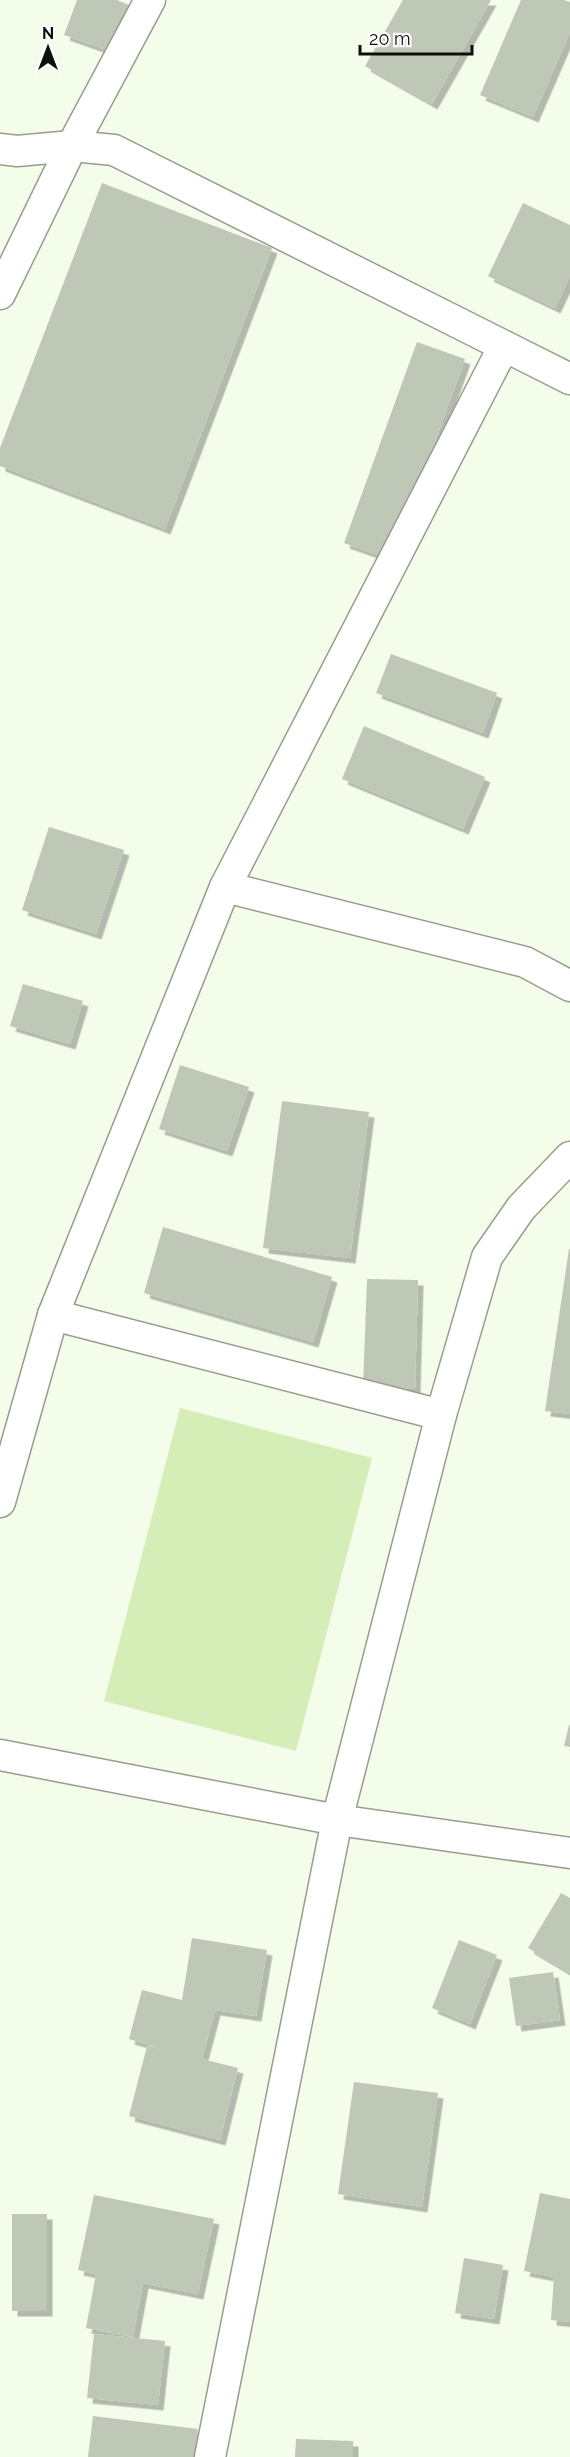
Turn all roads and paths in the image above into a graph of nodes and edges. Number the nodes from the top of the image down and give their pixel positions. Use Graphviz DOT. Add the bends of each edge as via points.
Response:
graph roads {
  1 [pos="150,0"];
  2 [pos="72,146"];
  3 [pos="0,149"];
  4 [pos="0,294"];
  5 [pos="504,346"];
  6 [pos="570,379"];
  7 [pos="225,887"];
  8 [pos="570,986"];
  9 [pos="570,1157"];
  10 [pos="53,1315"];
  11 [pos="441,1415"];
  12 [pos="0,1502"];
  13 [pos="0,1755"];
  14 [pos="337,1820"];
  15 [pos="570,1853"];
  16 [pos="210,2457"];
  1 -- 2 [label="street"];
  2 -- 3 [label="street"];
  2 -- 4 [label="street"];
  2 -- 5 [label="street" via="114,150"];
  5 -- 6 [label="street"];
  5 -- 7 [label="street"];
  7 -- 8 [label="street" via="525,962"];
  7 -- 10 [label="street"];
  9 -- 11 [label="street" via="521,1208 487,1257"];
  10 -- 11 [label="street"];
  10 -- 12 [label="street"];
  11 -- 14 [label="street"];
  13 -- 14 [label="street"];
  14 -- 15 [label="street"];
  14 -- 16 [label="street"];
}
